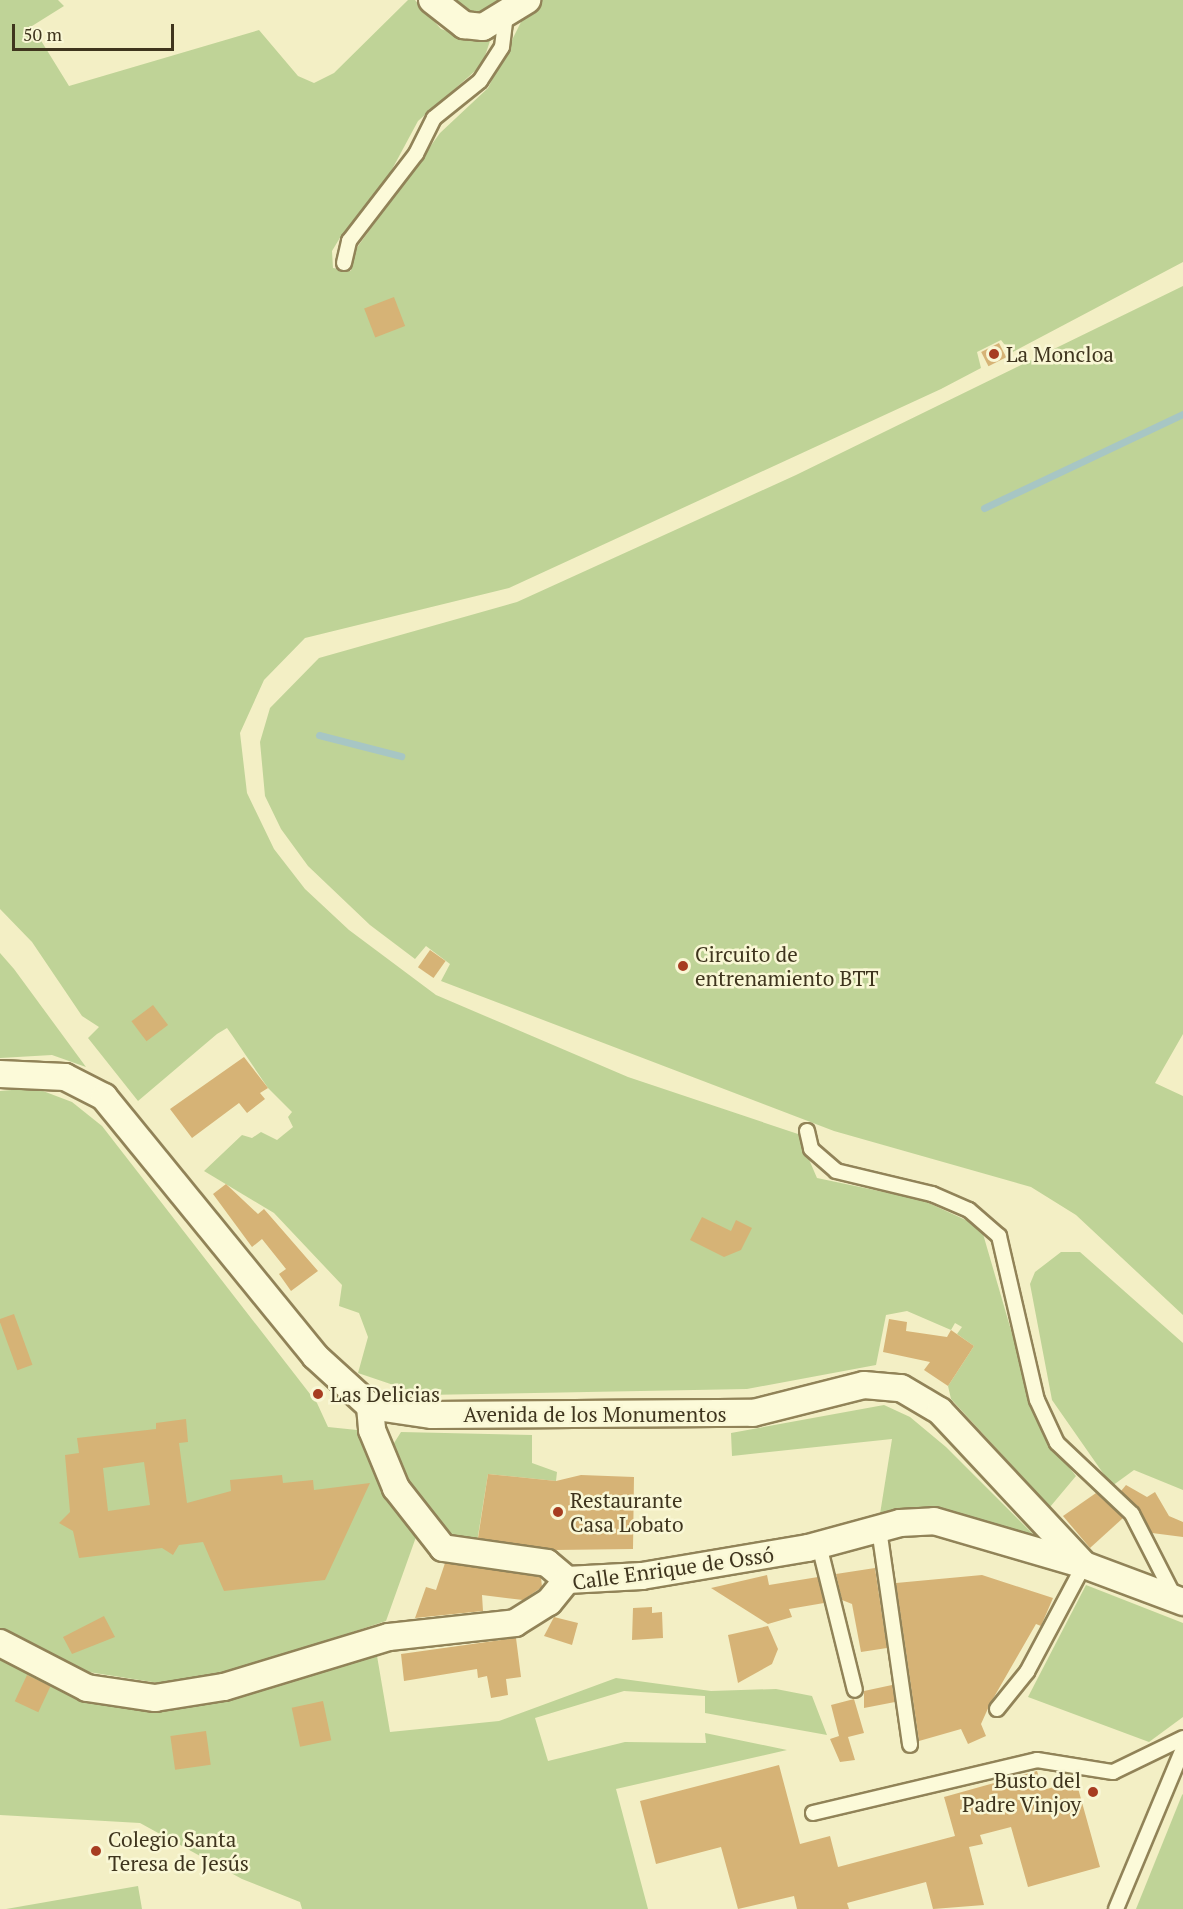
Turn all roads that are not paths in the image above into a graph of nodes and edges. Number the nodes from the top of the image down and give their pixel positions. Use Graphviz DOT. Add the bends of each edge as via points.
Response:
graph roads {
  1 [pos="432,0"];
  2 [pos="527,0"];
  3 [pos="506,14"];
  4 [pos="344,263"];
  5 [pos="0,1074"];
  6 [pos="807,1131"];
  7 [pos="370,1406"];
  8 [pos="879,1529"];
  9 [pos="819,1545"];
  10 [pos="1084,1565"];
  11 [pos="567,1580"];
  12 [pos="1180,1601"];
  13 [pos="0,1643"];
  14 [pos="855,1690"];
  15 [pos="997,1709"];
  16 [pos="1183,1738"];
  17 [pos="910,1745"];
  18 [pos="1183,1749"];
  19 [pos="813,1813"];
  20 [pos="1116,1909"];
  1 -- 3 [label="street" via="464,25 483,27"];
  2 -- 3 [label="street"];
  3 -- 4 [label="lane" via="502,47 480,81 434,118 416,154 349,242"];
  5 -- 7 [label="street" via="65,1077 104,1097 315,1356"];
  6 -- 12 [label="lane" via="811,1149 836,1171 932,1194 969,1210 999,1236 1037,1400 1057,1443 1132,1514"];
  7 -- 10 [label="street, Avenida de los Monumentos" via="432,1415 753,1413 864,1385 901,1388 940,1411"];
  7 -- 11 [label="street" via="372,1430 396,1488 443,1548 547,1563"];
  8 -- 9 [label="street, Calle Enrique de Ossó"];
  8 -- 10 [label="street, Calle Enrique de Ossó" via="934,1521"];
  8 -- 17 [label="lane"];
  9 -- 11 [label="street, Calle Enrique de Ossó" via="642,1576"];
  9 -- 14 [label="lane"];
  10 -- 12 [label="street, Avenida de los Monumentos"];
  10 -- 15 [label="lane" via="1027,1672"];
  11 -- 13 [label="street, Calle Enrique de Ossó" via="549,1602 515,1623 389,1637 224,1687 155,1698 87,1688"];
  16 -- 19 [label="lane" via="1113,1772 1037,1760"];
  18 -- 20 [label="lane"];
}
